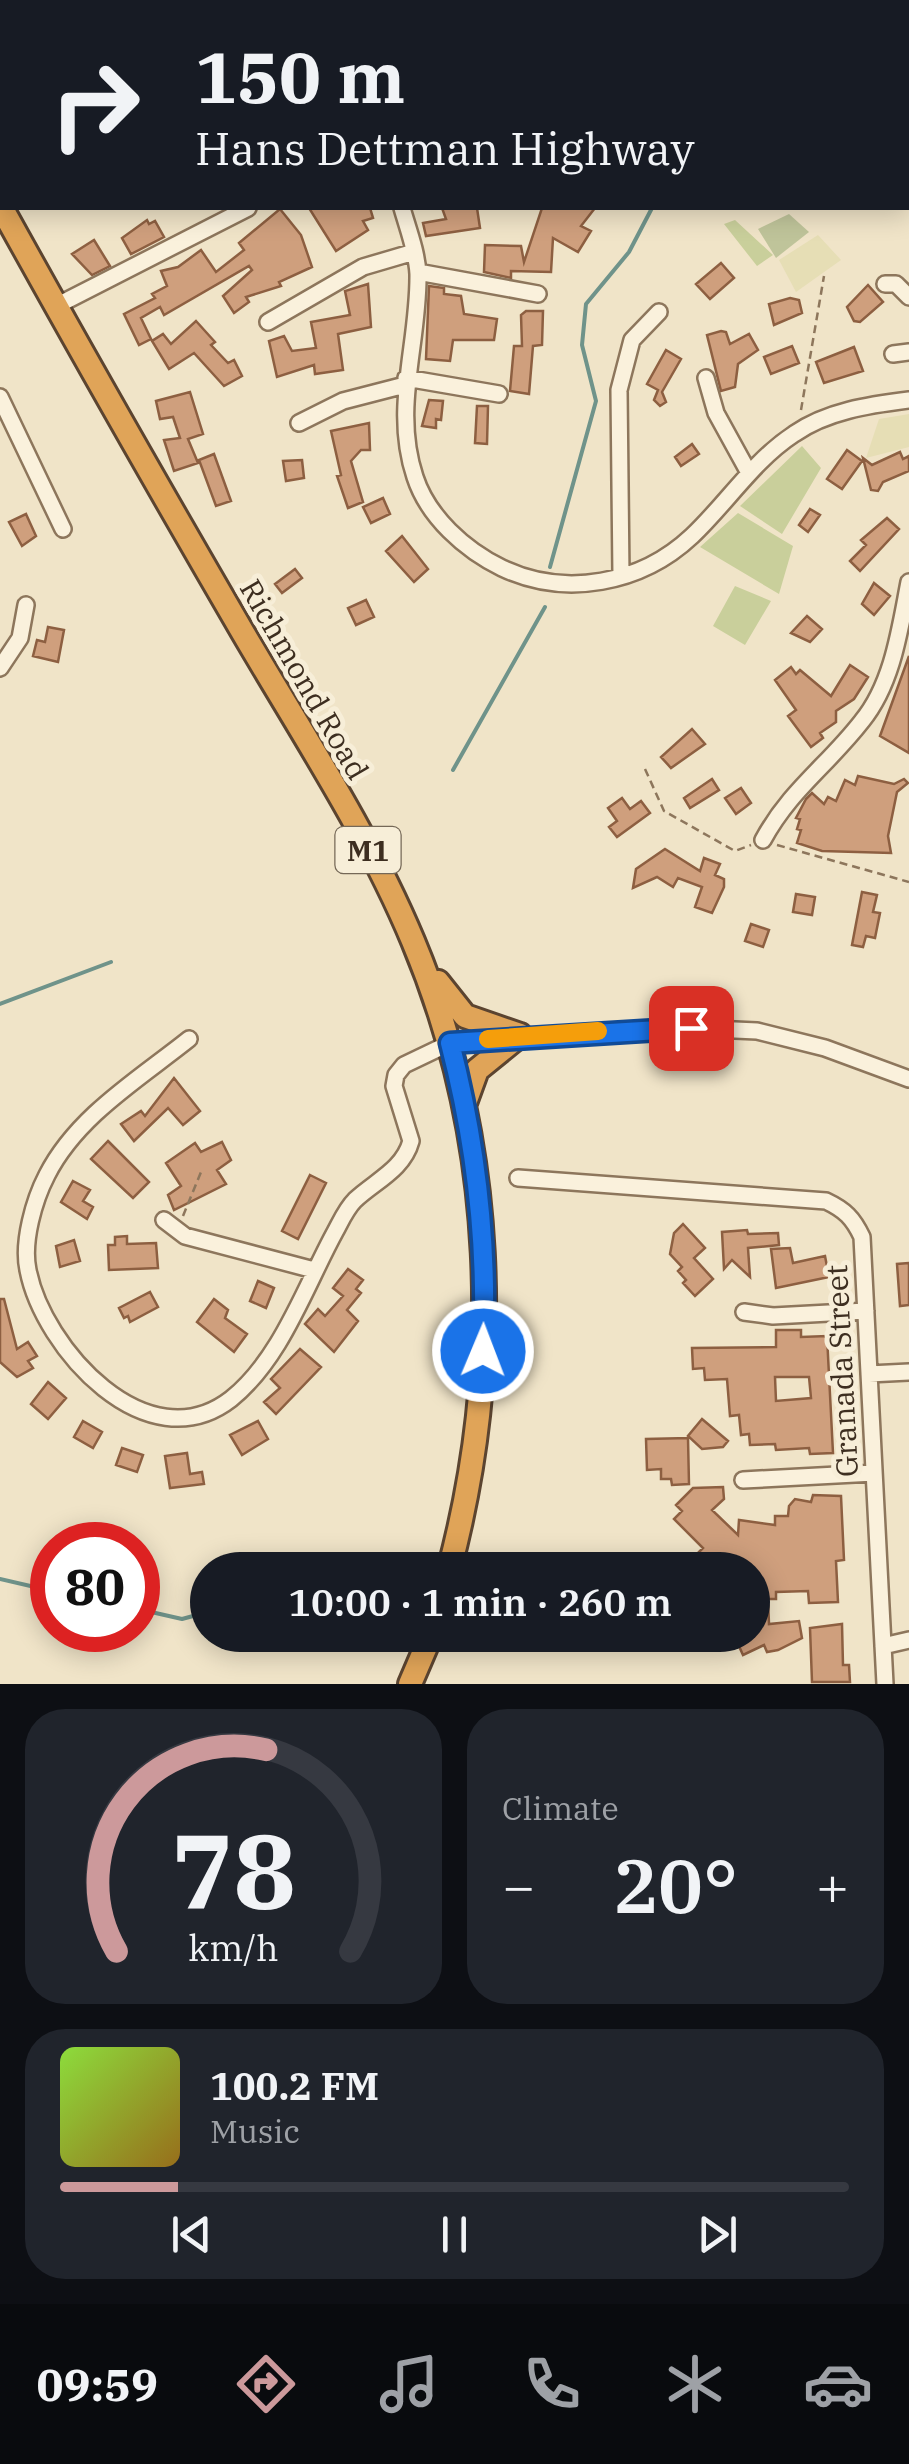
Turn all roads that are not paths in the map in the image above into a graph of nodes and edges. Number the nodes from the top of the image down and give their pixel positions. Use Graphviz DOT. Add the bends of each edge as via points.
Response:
graph roads {
  1 [pos="3,210"];
  2 [pos="244,210"];
  3 [pos="403,210"];
  4 [pos="414,252"];
  5 [pos="418,272"];
  6 [pos="885,284"];
  7 [pos="538,294"];
  8 [pos="909,297"];
  9 [pos="56,306"];
  10 [pos="659,312"];
  11 [pos="268,322"];
  12 [pos="706,378"];
  13 [pos="405,381"];
  14 [pos="499,394"];
  15 [pos="0,397"];
  16 [pos="909,400"];
  17 [pos="299,423"];
  18 [pos="749,473"];
  19 [pos="62,530"];
  20 [pos="621,576"];
  21 [pos="909,582"];
  22 [pos="26,605"];
  23 [pos="0,668"];
  24 [pos="762,840"];
  25 [pos="413,940"];
  26 [pos="520,1035"];
  27 [pos="189,1039"];
  28 [pos="450,1043"];
  29 [pos="909,1079"];
  30 [pos="464,1104"];
  31 [pos="518,1178"];
  32 [pos="164,1220"];
  33 [pos="314,1270"];
  34 [pos="866,1311"];
  35 [pos="744,1312"];
  36 [pos="909,1372"];
  37 [pos="869,1374"];
  38 [pos="874,1473"];
  39 [pos="743,1480"];
  40 [pos="452,1552"];
  41 [pos="909,1640"];
  42 [pos="882,1646"];
  43 [pos="424,1652"];
  44 [pos="410,1684"];
  45 [pos="884,1684"];
  1 -- 9 [label="highway, Richmond Road / M1"];
  2 -- 9 [label="street"];
  3 -- 4 [label="street"];
  4 -- 5 [label="street"];
  4 -- 11 [label="street" via="363,267"];
  5 -- 7 [label="street"];
  5 -- 13 [label="street"];
  6 -- 8 [label="street" via="896,284"];
  9 -- 25 [label="highway, Richmond Road / M1"];
  10 -- 20 [label="street" via="632,340 619,390"];
  12 -- 18 [label="street"];
  13 -- 14 [label="street"];
  13 -- 17 [label="street"];
  13 -- 20 [label="street" via="406,446 416,481 456,537 526,579 580,585"];
  15 -- 19 [label="street"];
  16 -- 18 [label="street" via="855,408 798,431"];
  18 -- 20 [label="street" via="680,547"];
  21 -- 24 [label="street" via="875,702 790,794"];
  22 -- 23 [label="street" via="20,638"];
  25 -- 26 [label="highway" via="452,1006 481,1025"];
  25 -- 28 [label="highway, Richmond Road / M1"];
  26 -- 28 [label="street"];
  26 -- 29 [label="street" via="757,1031"];
  26 -- 30 [label="highway" via="477,1070"];
  27 -- 33 [label="street" via="101,1109 48,1174 26,1257 35,1298 64,1346 103,1388 136,1409 171,1418 203,1413 245,1385"];
  28 -- 30 [label="highway, Richmond Road / M1"];
  28 -- 33 [label="street" via="404,1065 396,1076 408,1151 347,1210"];
  30 -- 40 [label="highway, Richmond Road / M1" via="482,1238 484,1324 480,1406"];
  31 -- 34 [label="street, Granada Street" via="826,1201 844,1209 862,1236"];
  32 -- 33 [label="street" via="186,1236"];
  34 -- 35 [label="street"];
  34 -- 37 [label="street, Granada Street"];
  36 -- 37 [label="street"];
  37 -- 38 [label="street, Granada Street"];
  38 -- 39 [label="street"];
  38 -- 42 [label="street, Granada Street"];
  41 -- 42 [label="street"];
  42 -- 45 [label="street, Granada Street"];
  43 -- 44 [label="highway"];
}
